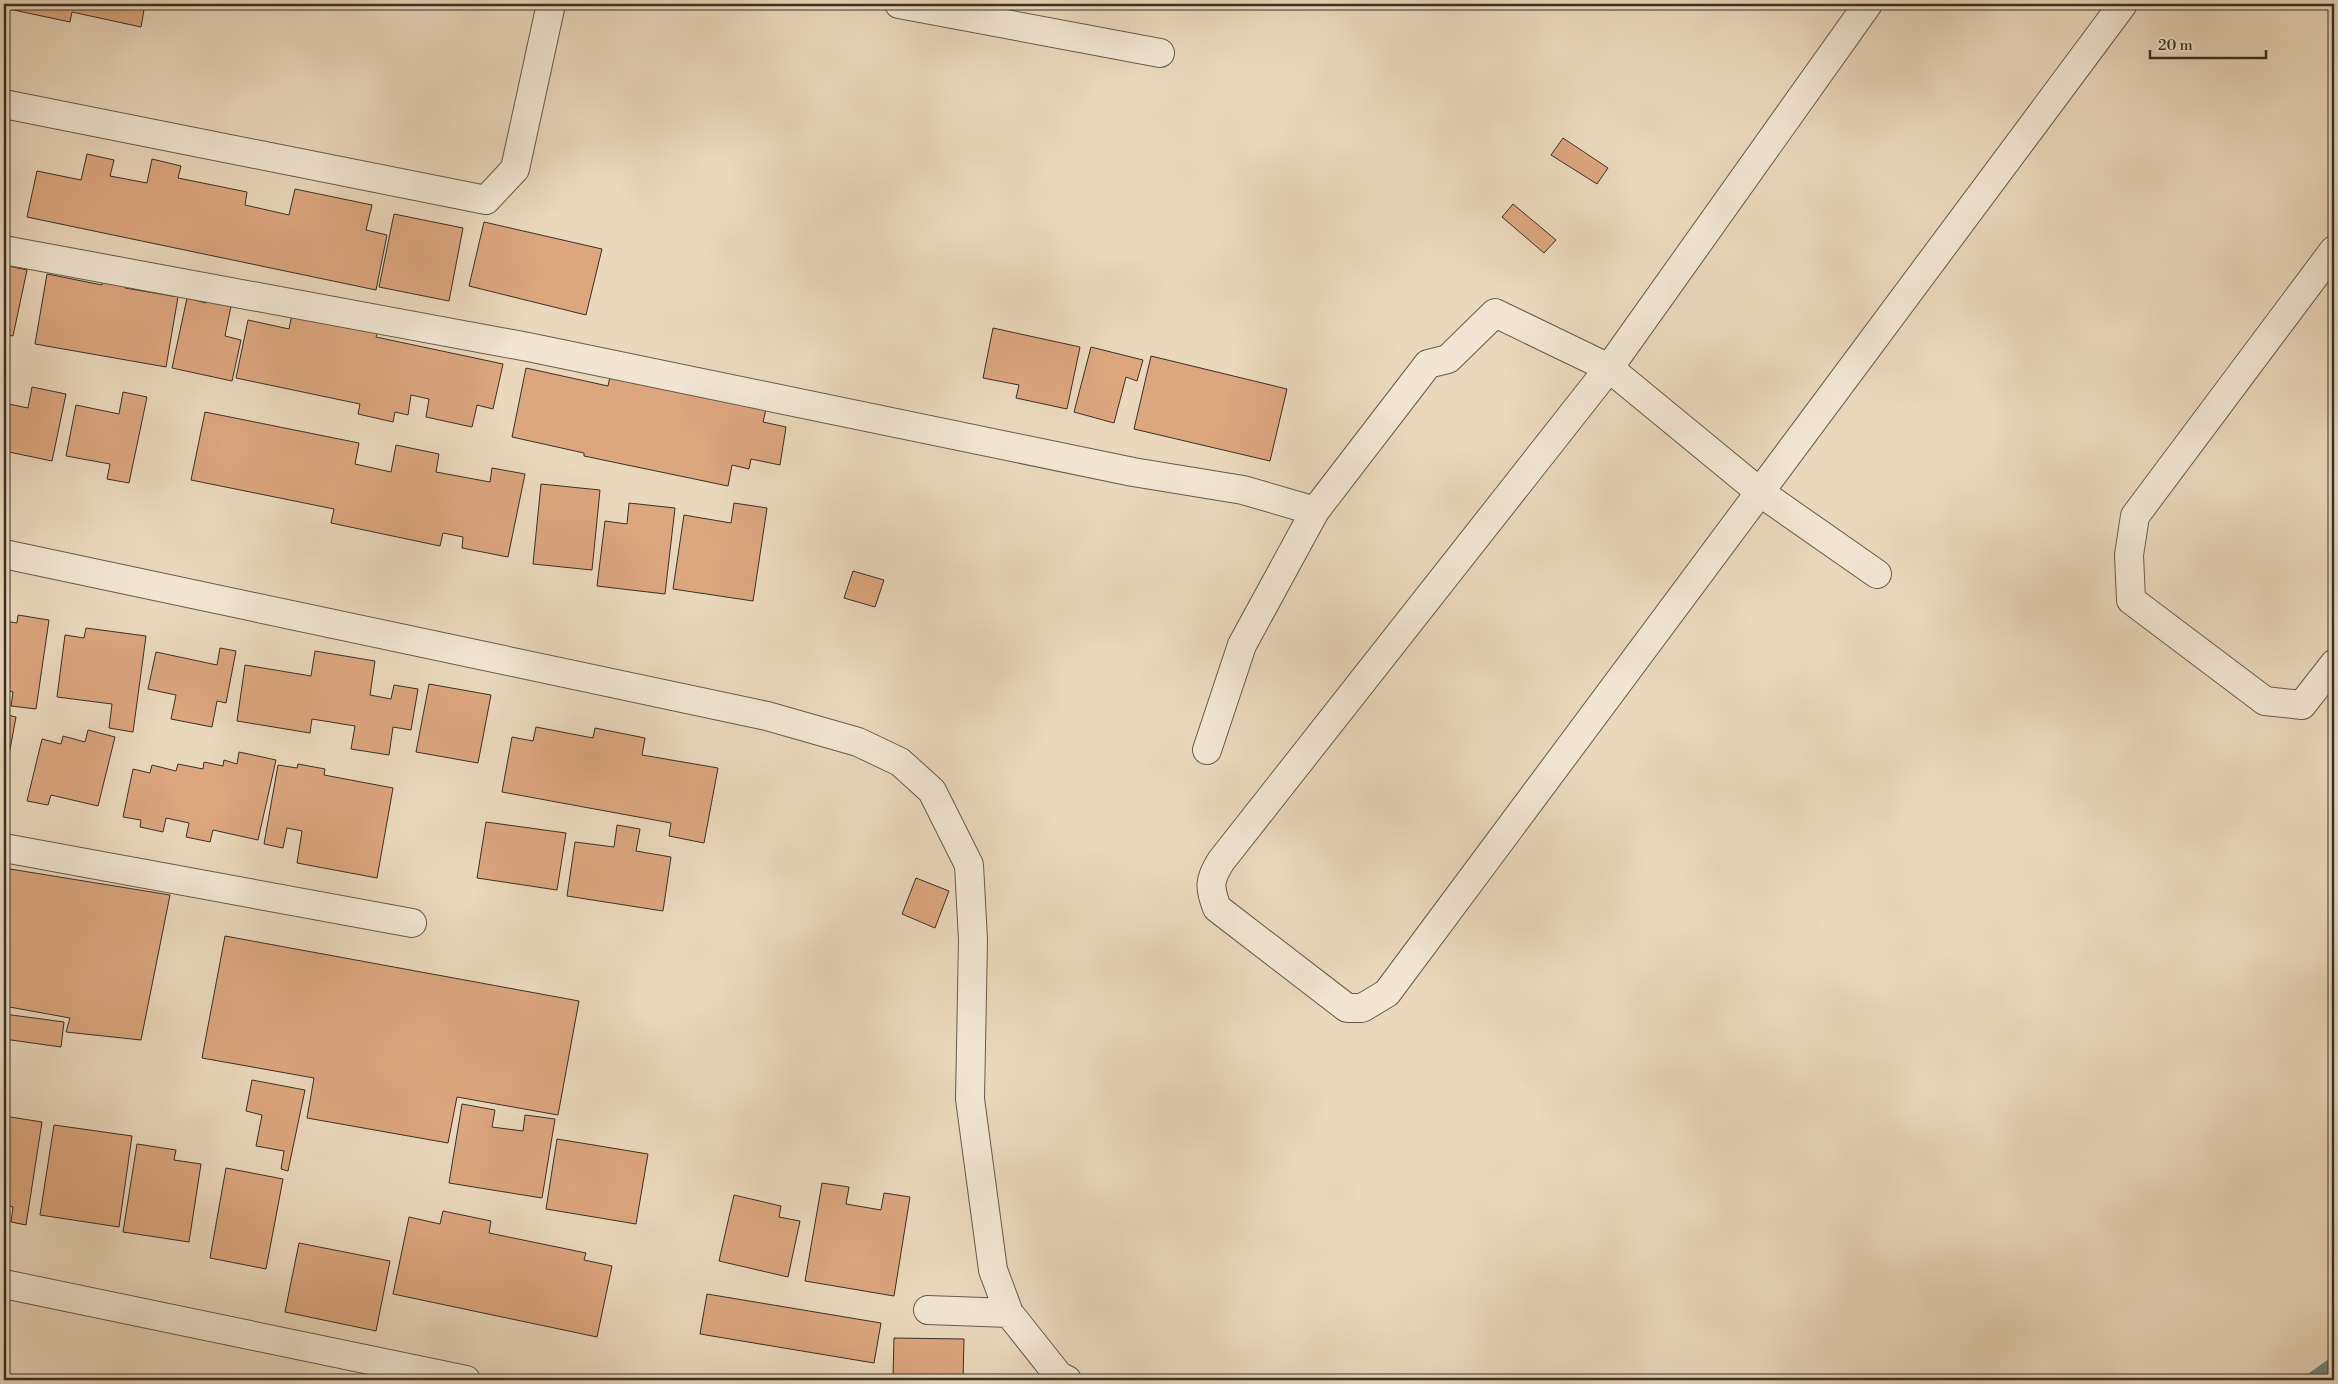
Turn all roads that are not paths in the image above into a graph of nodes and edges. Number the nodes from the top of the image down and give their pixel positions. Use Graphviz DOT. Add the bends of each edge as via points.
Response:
graph roads {
  1 [pos="551,4"];
  2 [pos="900,4"];
  3 [pos="1868,4"];
  4 [pos="2123,4"];
  5 [pos="1160,53"];
  6 [pos="4,104"];
  7 [pos="4,250"];
  8 [pos="2334,250"];
  9 [pos="1609,368"];
  10 [pos="1761,493"];
  11 [pos="1315,511"];
  12 [pos="4,554"];
  13 [pos="1877,574"];
  14 [pos="2334,664"];
  15 [pos="1207,750"];
  16 [pos="4,848"];
  17 [pos="412,923"];
  18 [pos="4,1284"];
  19 [pos="928,1310"];
  20 [pos="1009,1313"];
  21 [pos="466,1380"];
  22 [pos="1067,1380"];
  1 -- 6 [label="street" via="515,169 486,200"];
  2 -- 5 [label="street"];
  3 -- 9 [label="street"];
  4 -- 10 [label="street"];
  7 -- 11 [label="street" via="548,351 1134,472 1244,490"];
  8 -- 14 [label="street" via="2135,516 2128,554 2131,600 2265,701 2302,705"];
  9 -- 10 [label="street"];
  9 -- 10 [label="street" via="1221,861 1211,876 1211,893 1217,908 1346,1008 1362,1008 1387,993"];
  9 -- 11 [label="street" via="1495,313 1448,359 1428,364"];
  10 -- 13 [label="street"];
  11 -- 15 [label="street" via="1242,645"];
  12 -- 20 [label="street" via="767,716 858,742 900,762 932,791 969,865 973,940 970,1099 993,1270"];
  16 -- 17 [label="street"];
  18 -- 21 [label="street"];
  19 -- 20 [label="street"];
  20 -- 22 [label="street" via="1059,1376"];
}
